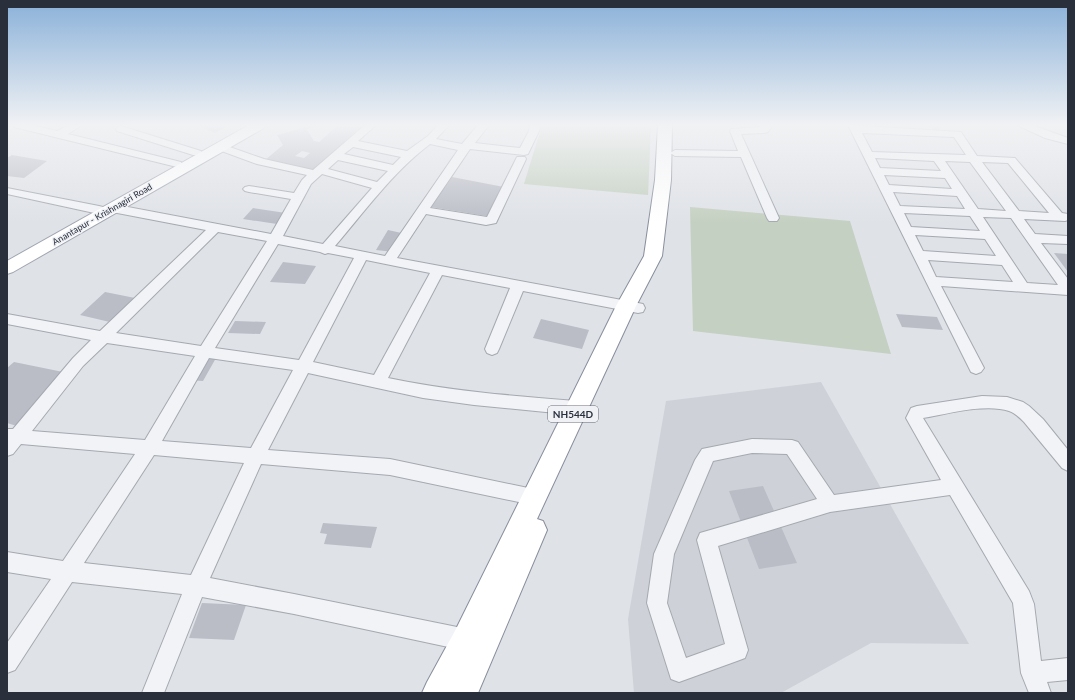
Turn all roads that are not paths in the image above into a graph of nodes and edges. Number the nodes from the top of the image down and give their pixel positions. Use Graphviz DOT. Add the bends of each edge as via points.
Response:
graph roads {
  1 [pos="937,157"];
  2 [pos="151,158"];
  3 [pos="188,158"];
  4 [pos="200,158"];
  5 [pos="249,158"];
  6 [pos="334,158"];
  7 [pos="344,158"];
  8 [pos="406,158"];
  9 [pos="458,158"];
  10 [pos="664,158"];
  11 [pos="675,158"];
  12 [pos="746,158"];
  13 [pos="870,158"];
  14 [pos="961,158"];
  15 [pos="973,158"];
  16 [pos="521,159"];
  17 [pos="177,164"];
  18 [pos="395,169"];
  19 [pos="877,171"];
  20 [pos="317,172"];
  21 [pos="949,175"];
  22 [pos="379,186"];
  23 [pos="885,188"];
  24 [pos="249,189"];
  25 [pos="7,190"];
  26 [pos="961,192"];
  27 [pos="298,197"];
  28 [pos="105,209"];
  29 [pos="896,209"];
  30 [pos="423,210"];
  31 [pos="975,213"];
  32 [pos="1015,215"];
  33 [pos="1063,217"];
  34 [pos="773,218"];
  35 [pos="216,227"];
  36 [pos="907,231"];
  37 [pos="989,235"];
  38 [pos="275,238"];
  39 [pos="1031,238"];
  40 [pos="1068,240"];
  41 [pos="325,250"];
  42 [pos="362,255"];
  43 [pos="920,255"];
  44 [pos="7,261"];
  45 [pos="388,261"];
  46 [pos="1006,261"];
  47 [pos="7,268"];
  48 [pos="438,271"];
  49 [pos="932,281"];
  50 [pos="518,286"];
  51 [pos="1024,288"];
  52 [pos="1068,289"];
  53 [pos="632,307"];
  54 [pos="7,319"];
  55 [pos="103,337"];
  56 [pos="492,349"];
  57 [pos="205,352"];
  58 [pos="303,366"];
  59 [pos="976,368"];
  60 [pos="378,382"];
  61 [pos="576,408"];
  62 [pos="10,441"];
  63 [pos="149,448"];
  64 [pos="256,456"];
  65 [pos="1068,463"];
  66 [pos="954,486"];
  67 [pos="533,497"];
  68 [pos="830,504"];
  69 [pos="7,562"];
  70 [pos="66,571"];
  71 [pos="196,586"];
  72 [pos="467,640"];
  73 [pos="7,662"];
  74 [pos="1068,669"];
  75 [pos="1032,673"];
  76 [pos="153,693"];
  77 [pos="438,693"];
  78 [pos="462,693"];
  79 [pos="1040,693"];
  1 -- 21 [label="street"];
  2 -- 17 [label="street"];
  3 -- 17 [label="main road, Anantapur - Krishnagiri Road"];
  4 -- 28 [label="main road, Anantapur - Krishnagiri Road"];
  5 -- 20 [label="street"];
  6 -- 20 [label="street"];
  7 -- 18 [label="street"];
  8 -- 18 [label="street"];
  9 -- 30 [label="street"];
  10 -- 53 [label="highway, NH544D" via="655,247"];
  11 -- 53 [label="highway, NH544D" via="665,254 660,269"];
  12 -- 34 [label="street"];
  13 -- 19 [label="street"];
  14 -- 15 [label="street"];
  15 -- 32 [label="street"];
  15 -- 33 [label="street" via="1013,162"];
  16 -- 30 [label="street" via="492,220"];
  17 -- 28 [label="main road, Anantapur - Krishnagiri Road"];
  18 -- 22 [label="street"];
  19 -- 21 [label="street"];
  19 -- 23 [label="street"];
  20 -- 22 [label="street"];
  20 -- 27 [label="street" via="306,182"];
  21 -- 26 [label="street"];
  22 -- 41 [label="street"];
  23 -- 26 [label="street"];
  23 -- 29 [label="street"];
  24 -- 27 [label="street"];
  25 -- 28 [label="street"];
  26 -- 31 [label="street"];
  27 -- 38 [label="street"];
  28 -- 35 [label="street"];
  28 -- 44 [label="main road, Anantapur - Krishnagiri Road"];
  28 -- 47 [label="main road, Anantapur - Krishnagiri Road"];
  29 -- 31 [label="street"];
  29 -- 36 [label="street"];
  30 -- 45 [label="street"];
  31 -- 32 [label="street"];
  31 -- 37 [label="street"];
  32 -- 33 [label="street"];
  32 -- 39 [label="street"];
  35 -- 38 [label="street"];
  35 -- 55 [label="street"];
  36 -- 37 [label="street"];
  36 -- 43 [label="street"];
  37 -- 46 [label="street"];
  38 -- 41 [label="street"];
  38 -- 57 [label="street"];
  39 -- 40 [label="street"];
  39 -- 52 [label="street"];
  41 -- 42 [label="street"];
  42 -- 45 [label="street"];
  42 -- 58 [label="street"];
  43 -- 46 [label="street"];
  43 -- 49 [label="street"];
  45 -- 48 [label="street"];
  46 -- 51 [label="street"];
  48 -- 50 [label="street"];
  48 -- 60 [label="street"];
  49 -- 51 [label="street"];
  49 -- 59 [label="street"];
  50 -- 53 [label="street"];
  50 -- 56 [label="street"];
  51 -- 52 [label="street"];
  53 -- 61 [label="highway, NH544D"];
  53 -- 78 [label="highway, NH544D"];
  54 -- 55 [label="street"];
  55 -- 57 [label="street"];
  55 -- 62 [label="street"];
  57 -- 58 [label="street"];
  57 -- 63 [label="street"];
  58 -- 60 [label="street"];
  58 -- 64 [label="street"];
  60 -- 61 [label="street" via="459,397"];
  61 -- 67 [label="highway, NH544D"];
  62 -- 63 [label="street"];
  63 -- 64 [label="street"];
  63 -- 70 [label="street"];
  64 -- 67 [label="street" via="390,467"];
  64 -- 71 [label="street"];
  65 -- 66 [label="street" via="1030,417 1010,404 969,404 917,413 914,418 916,422"];
  66 -- 68 [label="street"];
  66 -- 75 [label="street" via="1022,598"];
  67 -- 72 [label="highway, NH544D"];
  68 -- 68 [label="street" via="792,447 752,446 708,454 664,554 657,603 679,671 737,650 707,540"];
  69 -- 70 [label="street"];
  70 -- 71 [label="street"];
  70 -- 73 [label="street"];
  71 -- 72 [label="street"];
  71 -- 76 [label="street"];
  72 -- 77 [label="highway, NH544D"];
  74 -- 75 [label="street"];
  75 -- 79 [label="street"];
}
